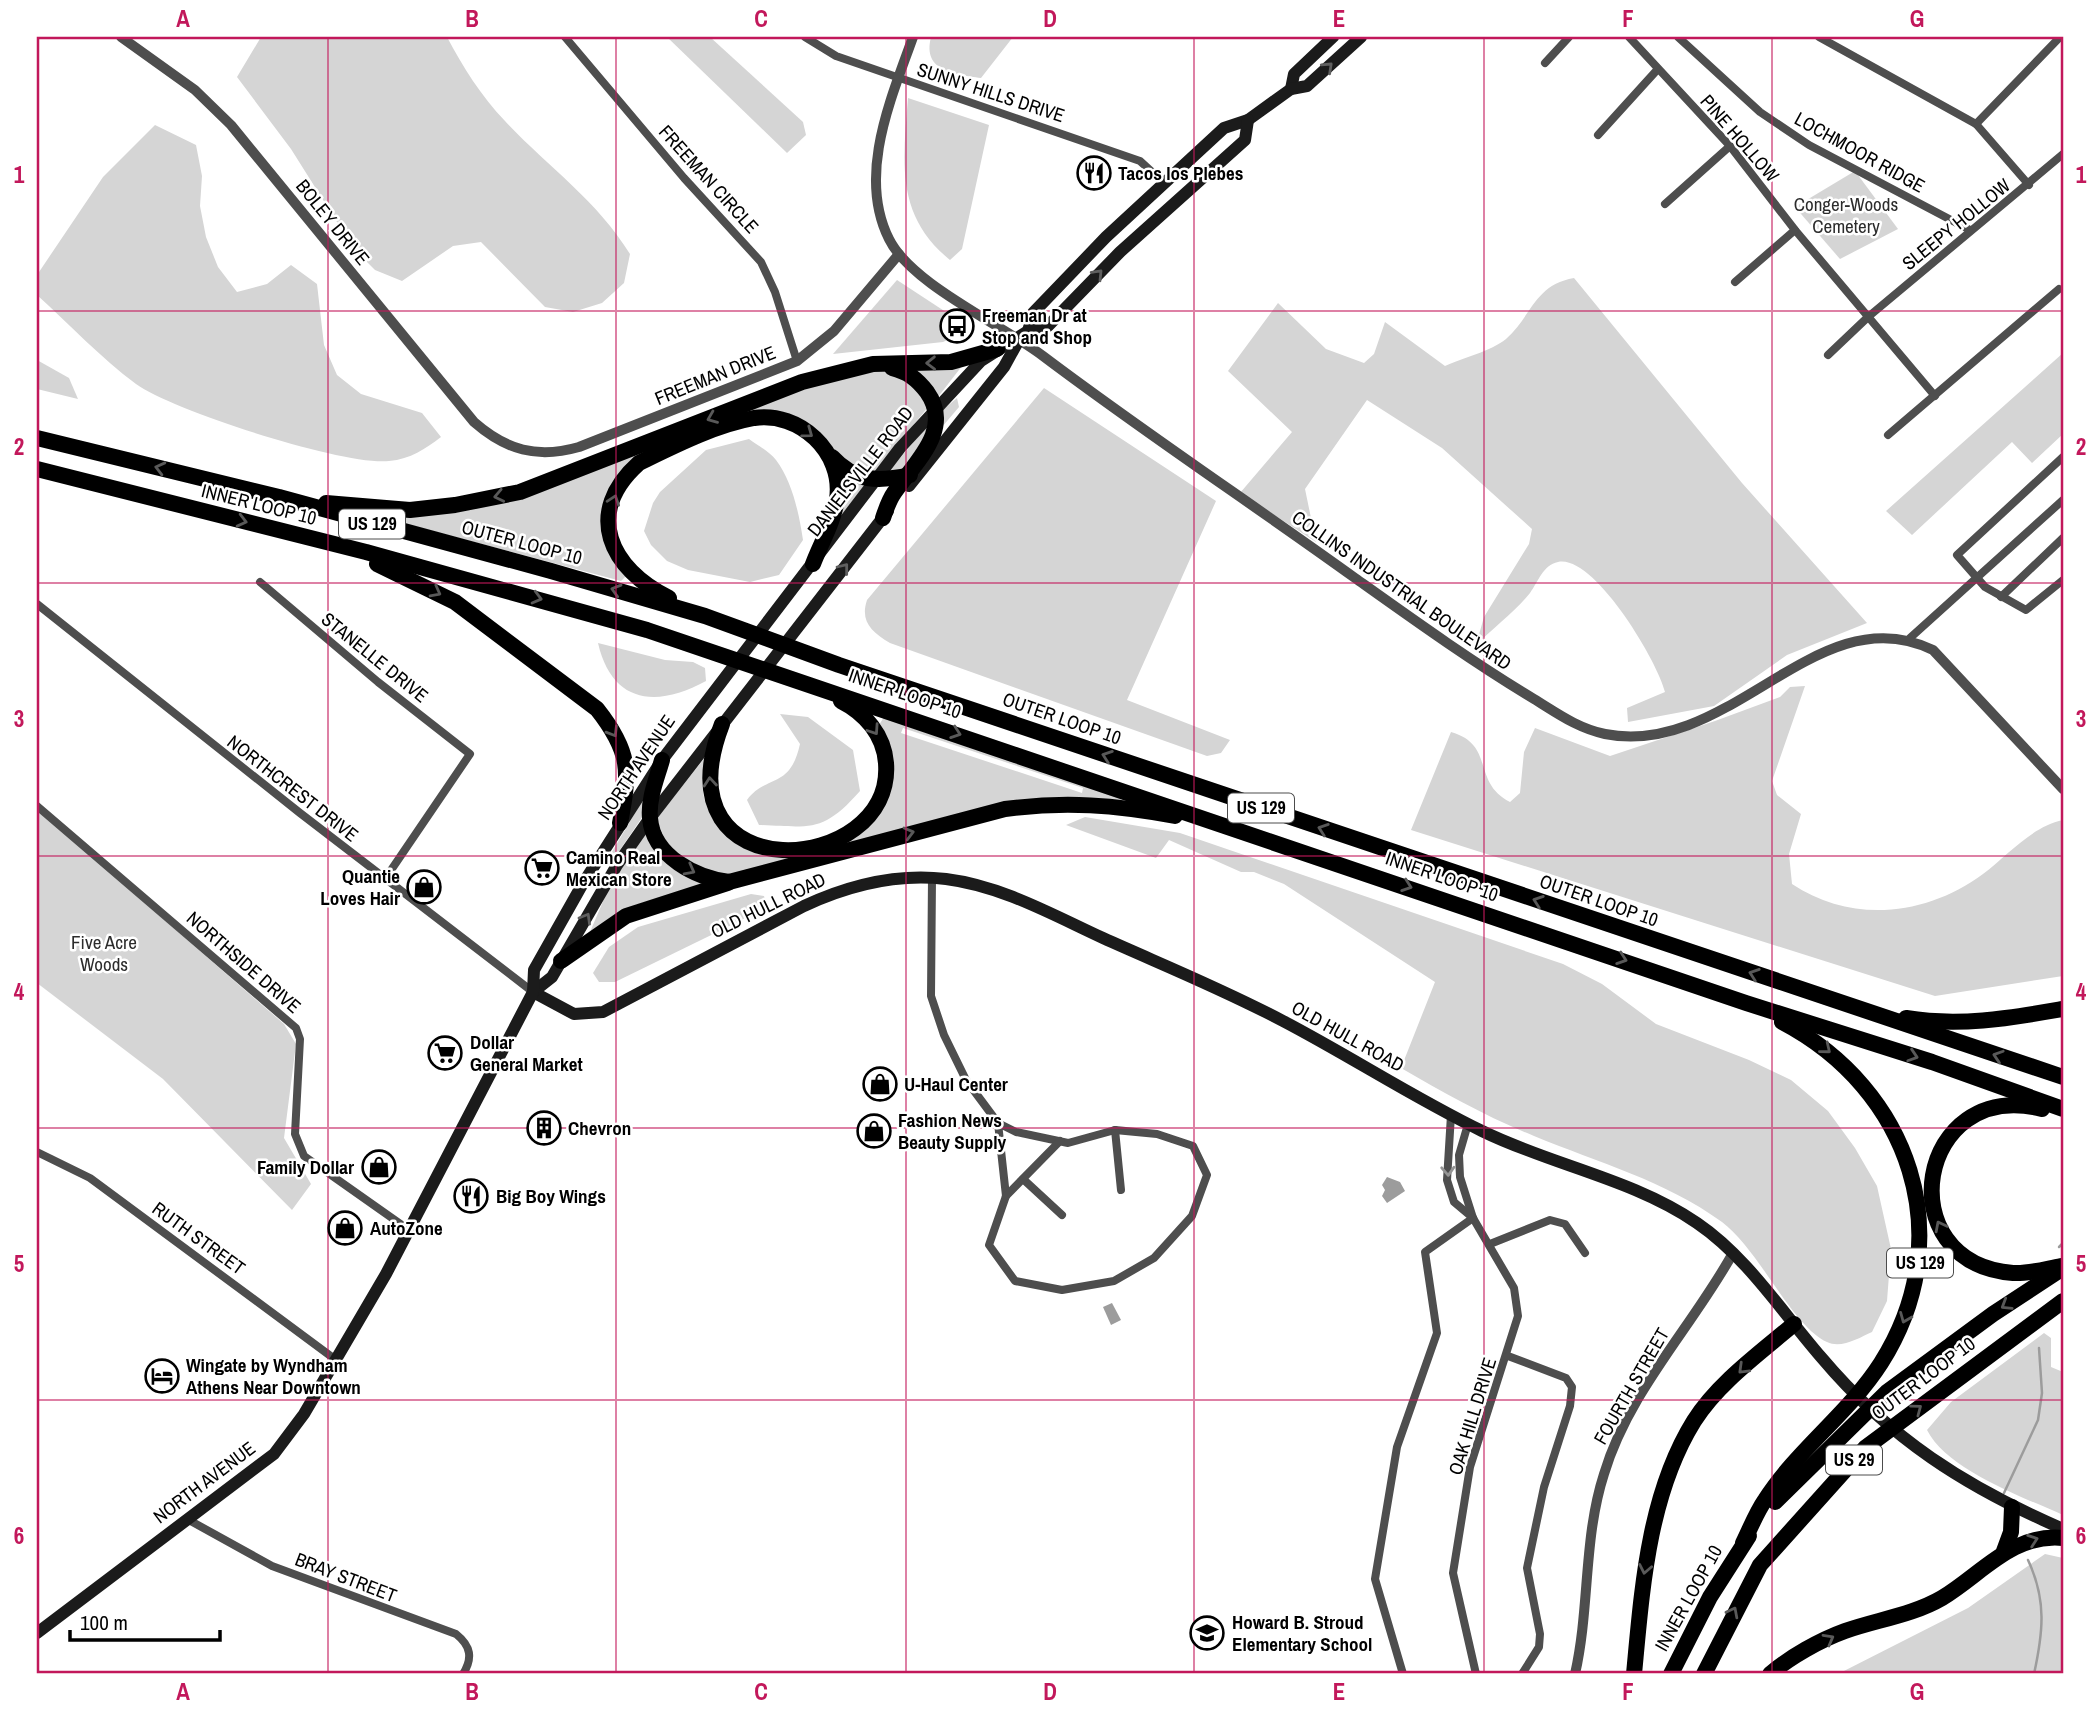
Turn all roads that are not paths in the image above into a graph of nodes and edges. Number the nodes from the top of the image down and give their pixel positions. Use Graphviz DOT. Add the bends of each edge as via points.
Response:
graph roads {
  1 [pos="121,37"];
  2 [pos="565,37"];
  3 [pos="805,37"];
  4 [pos="913,37"];
  5 [pos="1333,37"];
  6 [pos="1361,37"];
  7 [pos="1569,37"];
  8 [pos="1629,37"];
  9 [pos="1678,37"];
  10 [pos="1819,37"];
  11 [pos="2060,37"];
  12 [pos="1545,63"];
  13 [pos="1657,70"];
  14 [pos="898,78"];
  15 [pos="1291,89"];
  16 [pos="1248,120"];
  17 [pos="1976,124"];
  18 [pos="1598,135"];
  19 [pos="1730,146"];
  20 [pos="2063,154"];
  21 [pos="1164,183"];
  22 [pos="2029,185"];
  23 [pos="1665,204"];
  24 [pos="1795,230"];
  25 [pos="1970,230"];
  26 [pos="899,254"];
  27 [pos="1735,282"];
  28 [pos="2059,289"];
  29 [pos="1868,317"];
  30 [pos="1024,335"];
  31 [pos="997,349"];
  32 [pos="1828,355"];
  33 [pos="797,361"];
  34 [pos="873,364"];
  35 [pos="1934,397"];
  36 [pos="934,408"];
  37 [pos="1888,435"];
  38 [pos="37,438"];
  39 [pos="504,444"];
  40 [pos="828,453"];
  41 [pos="2063,457"];
  42 [pos="37,469"];
  43 [pos="913,475"];
  44 [pos="875,480"];
  45 [pos="279,497"];
  46 [pos="2063,500"];
  47 [pos="883,518"];
  48 [pos="282,531"];
  49 [pos="2063,538"];
  50 [pos="813,564"];
  51 [pos="1978,580"];
  52 [pos="2063,580"];
  53 [pos="260,582"];
  54 [pos="2001,597"];
  55 [pos="37,604"];
  56 [pos="705,616"];
  57 [pos="1910,639"];
  58 [pos="748,646"];
  59 [pos="799,679"];
  60 [pos="726,718"];
  61 [pos="662,760"];
  62 [pos="2063,789"];
  63 [pos="37,806"];
  64 [pos="650,818"];
  65 [pos="620,823"];
  66 [pos="1226,825"];
  67 [pos="932,878"];
  68 [pos="386,879"];
  69 [pos="729,882"];
  70 [pos="561,961"];
  71 [pos="533,992"];
  72 [pos="1818,996"];
  73 [pos="1746,1003"];
  74 [pos="2063,1009"];
  75 [pos="2063,1077"];
  76 [pos="2063,1112"];
  77 [pos="1451,1115"];
  78 [pos="998,1123"];
  79 [pos="1468,1124"];
  80 [pos="1115,1130"];
  81 [pos="1060,1141"];
  82 [pos="37,1152"];
  83 [pos="1023,1179"];
  84 [pos="1121,1190"];
  85 [pos="1006,1196"];
  86 [pos="1062,1215"];
  87 [pos="1473,1218"];
  88 [pos="409,1230"];
  89 [pos="1490,1244"];
  90 [pos="1585,1253"];
  91 [pos="1734,1253"];
  92 [pos="2063,1267"];
  93 [pos="2063,1301"];
  94 [pos="1794,1324"];
  95 [pos="1508,1356"];
  96 [pos="336,1360"];
  97 [pos="2012,1507"];
  98 [pos="187,1519"];
  99 [pos="2063,1529"];
  100 [pos="2063,1538"];
  101 [pos="1743,1543"];
  102 [pos="2004,1551"];
  103 [pos="37,1633"];
  104 [pos="463,1674"];
  105 [pos="1403,1674"];
  106 [pos="1476,1674"];
  107 [pos="1522,1674"];
  108 [pos="1575,1674"];
  109 [pos="1634,1674"];
  110 [pos="1671,1674"];
  111 [pos="1704,1674"];
  112 [pos="1770,1674"];
  1 -- 39 [label="street, BOLEY DRIVE" via="213,105 462,408"];
  2 -- 33 [label="street, FREEMAN CIRCLE" via="761,262"];
  3 -- 14 [label="street, SUNNY HILLS DRIVE" via="836,56"];
  4 -- 14 [label="street"];
  5 -- 15 [label="main road, DANIELSVILLE ROAD" via="1294,74"];
  15 -- 6 [label="main road, DANIELSVILLE ROAD, one-way" via="1307,86"];
  7 -- 12 [label="street"];
  8 -- 13 [label="street, PINE HOLLOW"];
  9 -- 25 [label="street, LOCHMOOR RIDGE" via="1760,112 1809,145"];
  10 -- 17 [label="street"];
  11 -- 17 [label="street"];
  13 -- 18 [label="street"];
  13 -- 19 [label="street, PINE HOLLOW"];
  14 -- 21 [label="street, SUNNY HILLS DRIVE" via="1115,151 1140,161"];
  14 -- 26 [label="street" via="879,144 876,173 882,218"];
  15 -- 16 [label="main road, DANIELSVILLE ROAD"];
  16 -- 21 [label="main road, DANIELSVILLE ROAD" via="1224,128"];
  30 -- 16 [label="main road, DANIELSVILLE ROAD, one-way" via="1048,327 1120,252 1245,140"];
  17 -- 22 [label="street"];
  19 -- 23 [label="street"];
  19 -- 24 [label="street, PINE HOLLOW"];
  20 -- 22 [label="street, SLEEPY HOLLOW"];
  21 -- 30 [label="main road, DANIELSVILLE ROAD" via="1033,313"];
  22 -- 25 [label="street, SLEEPY HOLLOW"];
  24 -- 27 [label="street"];
  24 -- 29 [label="street, PINE HOLLOW"];
  25 -- 29 [label="street, SLEEPY HOLLOW"];
  26 -- 30 [label="street" via="936,286"];
  26 -- 33 [label="street, FREEMAN DRIVE" via="834,331"];
  28 -- 35 [label="street"];
  29 -- 32 [label="street"];
  29 -- 35 [label="street, PINE HOLLOW"];
  30 -- 31 [label="main road, DANIELSVILLE ROAD"];
  30 -- 43 [label="main road, DANIELSVILLE ROAD" via="1004,367"];
  30 -- 57 [label="street, COLLINS INDUSTRIAL BOULEVARD" via="1154,439 1442,642 1563,718 1591,730 1635,736 1664,732 1721,711 1822,652 1865,639"];
  31 -- 34 [label="highway, one-way" via="951,362"];
  31 -- 36 [label="main road, DANIELSVILLE ROAD"];
  33 -- 39 [label="street, FREEMAN DRIVE" via="579,447 551,454 520,451"];
  34 -- 36 [label="highway" via="916,378"];
  34 -- 45 [label="highway, one-way" via="802,382 520,492 410,510"];
  35 -- 37 [label="street"];
  36 -- 43 [label="highway" via="936,426 931,442"];
  36 -- 44 [label="main road, DANIELSVILLE ROAD"];
  45 -- 38 [label="highway, OUTER LOOP 10 / US 129, one-way"];
  40 -- 44 [label="highway" via="844,470"];
  40 -- 50 [label="highway" via="836,475 837,501"];
  56 -- 40 [label="highway, one-way" via="648,587 619,559 610,536 609,513 628,472 659,453 756,418 800,427"];
  41 -- 51 [label="street" via="1957,555"];
  42 -- 48 [label="highway, INNER LOOP 10 / US 129, one-way"];
  43 -- 44 [label="highway"];
  43 -- 47 [label="highway" via="893,495"];
  44 -- 50 [label="main road, DANIELSVILLE ROAD"];
  56 -- 45 [label="highway, OUTER LOOP 10 / US 129, one-way"];
  46 -- 51 [label="street"];
  60 -- 47 [label="main road, NORTH AVENUE, one-way"];
  48 -- 59 [label="highway, INNER LOOP 10 / US 129, one-way" via="541,599"];
  48 -- 65 [label="highway, one-way" via="398,572 455,602 586,699 613,729 624,752 629,781"];
  49 -- 54 [label="street"];
  50 -- 58 [label="main road, DANIELSVILLE ROAD"];
  51 -- 54 [label="street"];
  51 -- 57 [label="street"];
  52 -- 54 [label="street" via="2026,610"];
  53 -- 68 [label="street, STANELLE DRIVE" via="470,754"];
  55 -- 68 [label="street, NORTHCREST DRIVE"];
  72 -- 56 [label="highway, OUTER LOOP 10 / US 129, one-way" via="852,670"];
  57 -- 62 [label="street, COLLINS INDUSTRIAL BOULEVARD" via="1933,650"];
  58 -- 61 [label="main road, NORTH AVENUE"];
  59 -- 60 [label="highway, one-way" via="851,706 881,742 887,771 884,788 878,804 856,830 790,850 761,848 740,838 715,811 708,778 709,761"];
  59 -- 66 [label="highway, INNER LOOP 10 / US 129, one-way"];
  60 -- 64 [label="main road, NORTH AVENUE"];
  61 -- 64 [label="highway"];
  61 -- 65 [label="main road, NORTH AVENUE"];
  63 -- 88 [label="street, NORTHSIDE DRIVE" via="296,1028 300,1039 298,1146 314,1163"];
  64 -- 69 [label="highway, one-way" via="659,840 680,865"];
  70 -- 64 [label="main road, NORTH AVENUE, one-way"];
  65 -- 71 [label="main road, NORTH AVENUE" via="534,970"];
  69 -- 66 [label="highway, one-way" via="968,817 1042,804 1113,804"];
  66 -- 73 [label="highway, INNER LOOP 10 / US 129, one-way"];
  67 -- 71 [label="main road, OLD HULL ROAD" via="875,881 827,895 603,1012 574,1014"];
  67 -- 77 [label="main road, OLD HULL ROAD" via="1008,895 1235,998 1285,1021"];
  67 -- 78 [label="street" via="931,996 967,1080"];
  68 -- 71 [label="street, NORTHCREST DRIVE"];
  69 -- 70 [label="highway" via="626,916"];
  70 -- 71 [label="main road, NORTH AVENUE" via="552,977"];
  71 -- 88 [label="main road, NORTH AVENUE"];
  72 -- 74 [label="highway" via="1939,1023 1998,1020"];
  75 -- 72 [label="highway, OUTER LOOP 10 / US 129, one-way"];
  73 -- 76 [label="highway, one-way" via="1932,1062"];
  73 -- 101 [label="highway, US 129, one-way" via="1829,1050 1875,1098 1907,1157 1920,1241 1913,1297 1894,1342 1879,1366 1765,1500"];
  92 -- 76 [label="highway, one-way" via="2017,1273 1995,1270 1968,1258 1943,1232 1933,1211 1931,1189 1938,1153 1966,1119 1999,1107"];
  77 -- 79 [label="main road, OLD HULL ROAD"];
  77 -- 87 [label="street, OAK HILL DRIVE, one-way" via="1447,1180 1454,1202"];
  78 -- 81 [label="street" via="1016,1132"];
  78 -- 85 [label="street"];
  79 -- 87 [label="street, OAK HILL DRIVE" via="1459,1156 1460,1177"];
  79 -- 91 [label="main road, OLD HULL ROAD" via="1674,1210"];
  80 -- 81 [label="street" via="1068,1143"];
  80 -- 84 [label="street"];
  80 -- 85 [label="street" via="1157,1134 1193,1146 1207,1175 1192,1216 1154,1258 1114,1281 1062,1290 1015,1281 989,1245"];
  81 -- 83 [label="street"];
  82 -- 96 [label="street, RUTH STREET" via="90,1178"];
  83 -- 85 [label="street"];
  83 -- 86 [label="street"];
  87 -- 89 [label="street, OAK HILL DRIVE"];
  87 -- 105 [label="street" via="1425,1252 1437,1333 1397,1447 1375,1579"];
  88 -- 96 [label="main road, NORTH AVENUE"];
  89 -- 90 [label="street" via="1550,1220 1565,1224"];
  89 -- 95 [label="street, OAK HILL DRIVE" via="1514,1288 1518,1316"];
  91 -- 94 [label="main road, OLD HULL ROAD"];
  91 -- 108 [label="street, FOURTH STREET" via="1656,1370 1612,1450 1593,1514"];
  92 -- 101 [label="highway, US 29, one-way" via="1887,1392 1771,1506"];
  111 -- 93 [label="highway, OUTER LOOP 10 / US 29, one-way" via="1760,1564 1866,1448"];
  94 -- 97 [label="main road, OLD HULL ROAD" via="1872,1412 1933,1462"];
  94 -- 109 [label="highway, one-way" via="1708,1404 1679,1452 1647,1560"];
  95 -- 106 [label="street, OAK HILL DRIVE" via="1470,1467 1453,1573"];
  95 -- 107 [label="street" via="1566,1378 1572,1387 1527,1568 1541,1634 1539,1647"];
  96 -- 98 [label="main road, NORTH AVENUE" via="274,1454"];
  97 -- 99 [label="main road, OLD HULL ROAD"];
  97 -- 102 [label="highway"];
  98 -- 103 [label="main road, NORTH AVENUE"];
  98 -- 104 [label="street, BRAY STREET" via="272,1566 447,1629 467,1644 469,1665"];
  102 -- 100 [label="highway, one-way" via="2044,1536"];
  101 -- 110 [label="highway, INNER LOOP 10 / US 29"];
  112 -- 102 [label="highway, one-way" via="1842,1632 1939,1600"];
}
